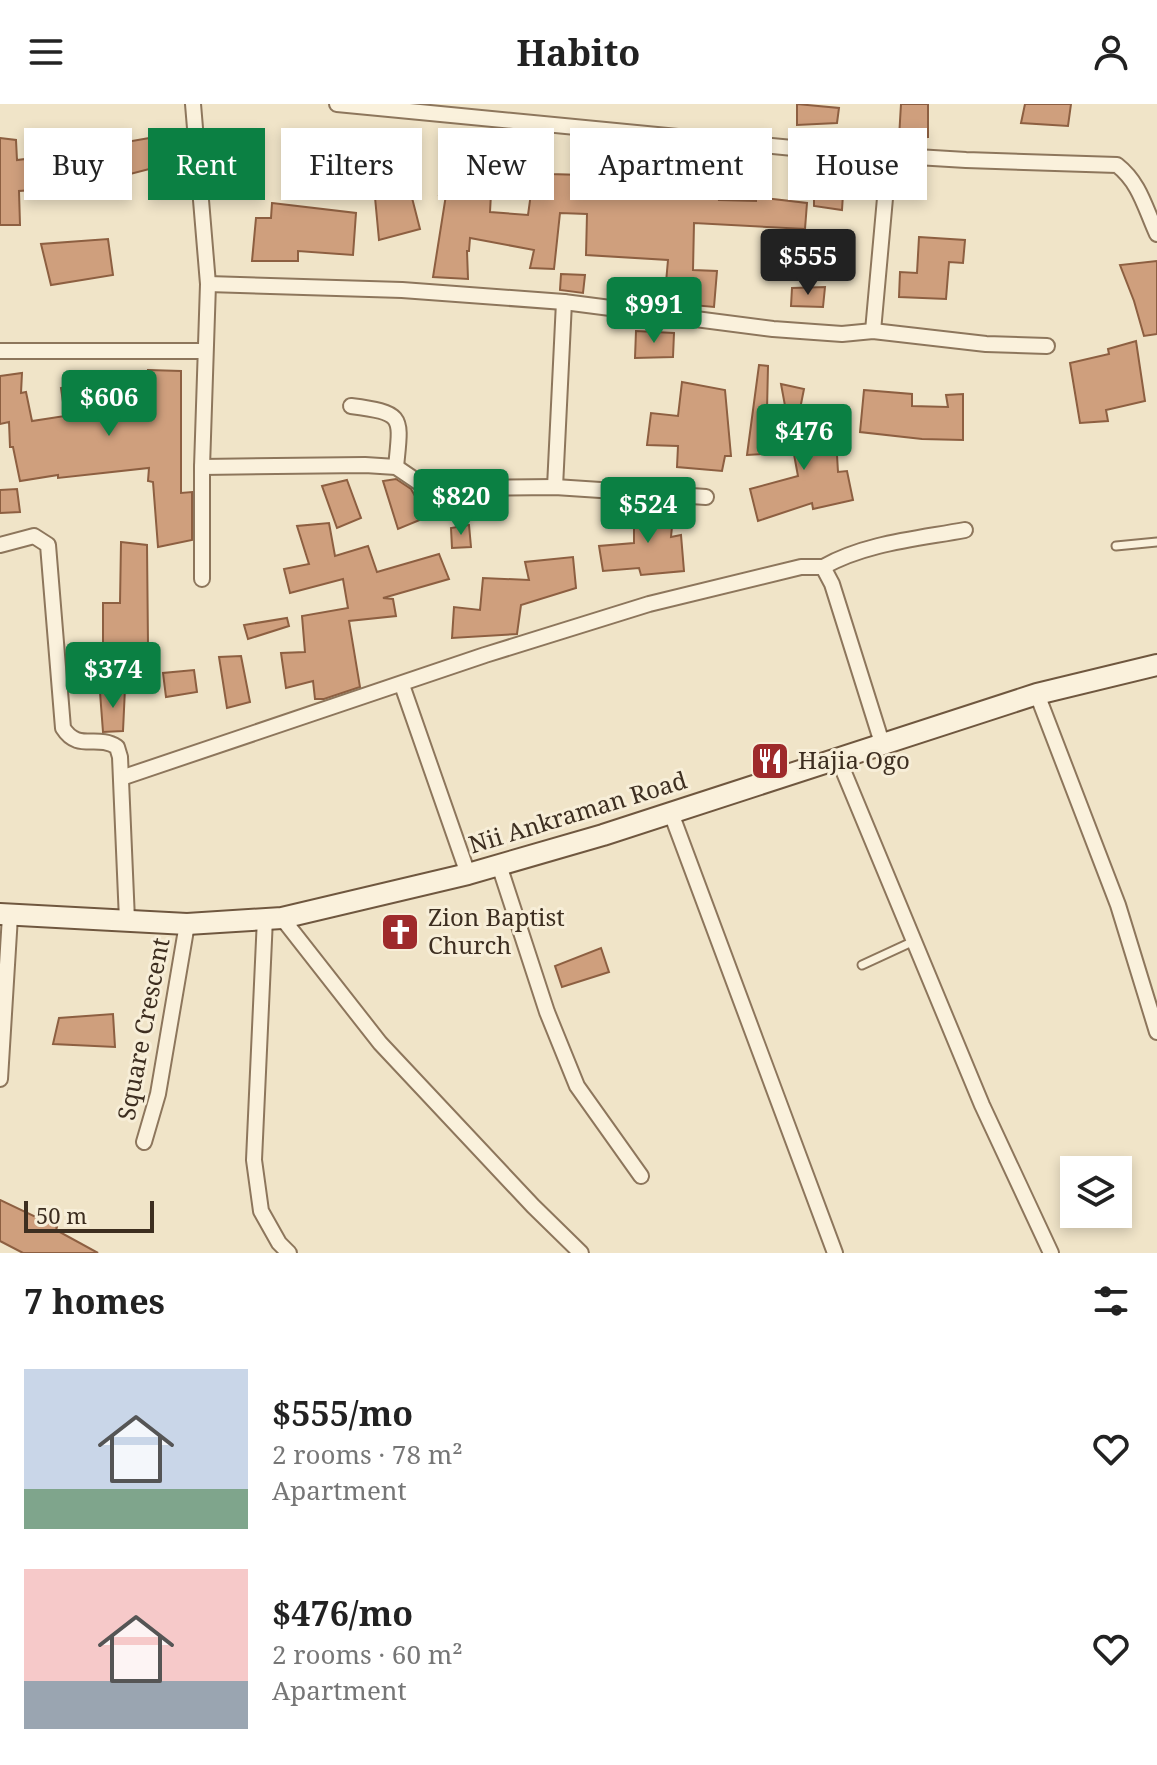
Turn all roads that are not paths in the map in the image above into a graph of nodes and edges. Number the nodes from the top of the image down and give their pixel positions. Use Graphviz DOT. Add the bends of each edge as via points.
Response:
graph roads {
  1 [pos="193,104"];
  2 [pos="337,104"];
  3 [pos="788,148"];
  4 [pos="927,157"];
  5 [pos="885,200"];
  6 [pos="1157,234"];
  7 [pos="208,284"];
  8 [pos="564,302"];
  9 [pos="873,331"];
  10 [pos="1047,346"];
  11 [pos="0,351"];
  12 [pos="205,351"];
  13 [pos="351,406"];
  14 [pos="202,467"];
  15 [pos="396,467"];
  16 [pos="555,487"];
  17 [pos="706,497"];
  18 [pos="965,530"];
  19 [pos="1157,542"];
  20 [pos="0,545"];
  21 [pos="1116,546"];
  22 [pos="823,567"];
  23 [pos="202,579"];
  24 [pos="1157,665"];
  25 [pos="402,685"];
  26 [pos="1037,694"];
  27 [pos="882,743"];
  28 [pos="838,758"];
  29 [pos="121,778"];
  30 [pos="671,813"];
  31 [pos="499,865"];
  32 [pos="468,874"];
  33 [pos="5,915"];
  34 [pos="274,918"];
  35 [pos="127,920"];
  36 [pos="187,924"];
  37 [pos="914,941"];
  38 [pos="862,965"];
  39 [pos="1157,1032"];
  40 [pos="0,1079"];
  41 [pos="144,1142"];
  42 [pos="641,1176"];
  43 [pos="289,1253"];
  44 [pos="581,1253"];
  45 [pos="835,1253"];
  46 [pos="1051,1253"];
  1 -- 7 [label="street"];
  2 -- 3 [label="street"];
  4 -- 6 [label="street" via="1117,165 1138,188"];
  5 -- 9 [label="street"];
  7 -- 8 [label="street"];
  7 -- 12 [label="street"];
  8 -- 9 [label="street" via="773,329"];
  8 -- 16 [label="street"];
  9 -- 10 [label="street"];
  11 -- 12 [label="street"];
  12 -- 14 [label="street"];
  13 -- 15 [label="street" via="395,416 400,429"];
  14 -- 15 [label="street"];
  14 -- 23 [label="street"];
  15 -- 16 [label="street" via="430,487"];
  16 -- 17 [label="street"];
  18 -- 22 [label="street" via="866,548"];
  19 -- 21 [label="lane"];
  20 -- 29 [label="street" via="34,536 48,545 63,728 77,741 117,747"];
  22 -- 25 [label="street" via="801,567 649,604"];
  22 -- 27 [label="street"];
  24 -- 26 [label="street, Nii Ankraman Road"];
  25 -- 29 [label="street"];
  25 -- 32 [label="street"];
  26 -- 27 [label="street, Nii Ankraman Road"];
  26 -- 39 [label="street" via="1118,905"];
  27 -- 28 [label="street, Nii Ankraman Road"];
  28 -- 30 [label="street, Nii Ankraman Road"];
  28 -- 37 [label="street"];
  29 -- 35 [label="street"];
  30 -- 31 [label="street, Nii Ankraman Road"];
  30 -- 45 [label="street"];
  31 -- 32 [label="street, Nii Ankraman Road"];
  31 -- 42 [label="street" via="573,1076"];
  32 -- 34 [label="street, Nii Ankraman Road"];
  33 -- 35 [label="street, Nii Ankraman Road"];
  33 -- 40 [label="street"];
  34 -- 36 [label="street, Nii Ankraman Road"];
  34 -- 43 [label="street" via="254,1160 261,1211"];
  34 -- 44 [label="street" via="380,1043"];
  35 -- 36 [label="street, Nii Ankraman Road"];
  36 -- 41 [label="street, Square Crescent" via="158,1094"];
  37 -- 38 [label="lane"];
  37 -- 46 [label="street"];
}
